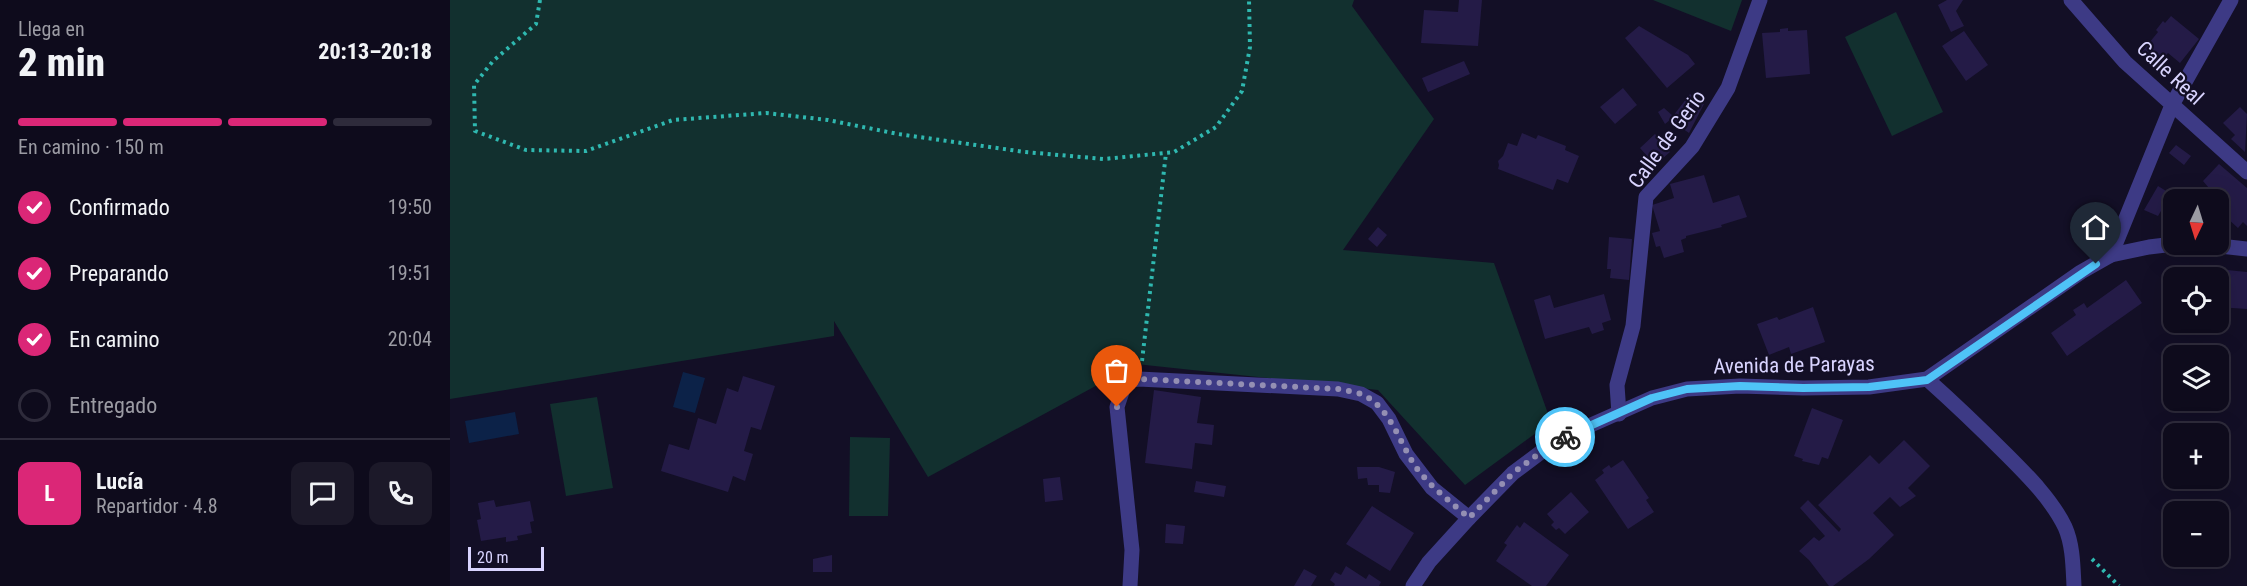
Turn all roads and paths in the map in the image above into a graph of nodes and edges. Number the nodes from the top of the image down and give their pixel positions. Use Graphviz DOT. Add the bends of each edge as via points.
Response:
graph roads {
  1 [pos="540,0"];
  2 [pos="1250,0"];
  3 [pos="1760,0"];
  4 [pos="2071,0"];
  5 [pos="2230,2"];
  6 [pos="2172,105"];
  7 [pos="1166,153"];
  8 [pos="2247,172"];
  9 [pos="2163,245"];
  10 [pos="2229,247"];
  11 [pos="2247,249"];
  12 [pos="2111,255"];
  13 [pos="1139,379"];
  14 [pos="1927,380"];
  15 [pos="1619,414"];
  16 [pos="1469,518"];
  17 [pos="1130,586"];
  18 [pos="1413,586"];
  19 [pos="2074,586"];
  1 -- 7 [label="path" via="536,24 493,61 474,85 475,131 526,150 586,151 673,120 766,113 1025,152 1104,159"];
  2 -- 7 [label="path" via="1250,47 1242,91 1216,127"];
  3 -- 15 [label="street, Calle de Gerio" via="1728,88 1692,147 1646,197 1633,326 1617,385"];
  4 -- 6 [label="street, Calle Real" via="2125,62"];
  5 -- 6 [label="street"];
  6 -- 8 [label="street, Calle Real"];
  6 -- 12 [label="street"];
  7 -- 13 [label="path"];
  9 -- 12 [label="street, Avenida de Parayas"];
  10 -- 11 [label="street"];
  12 -- 14 [label="street, Avenida de Parayas"];
  13 -- 16 [label="street" via="1338,389 1361,394 1377,403 1406,454 1432,488"];
  13 -- 17 [label="street" via="1123,388 1117,407 1132,550"];
  14 -- 15 [label="street, Avenida de Parayas" via="1869,387 1687,389 1652,398"];
  14 -- 19 [label="street" via="1974,421 2047,501 2069,540"];
  15 -- 16 [label="street, Avenida de Parayas" via="1557,440 1513,473"];
  16 -- 18 [label="street, Avenida de Parayas"];
}
